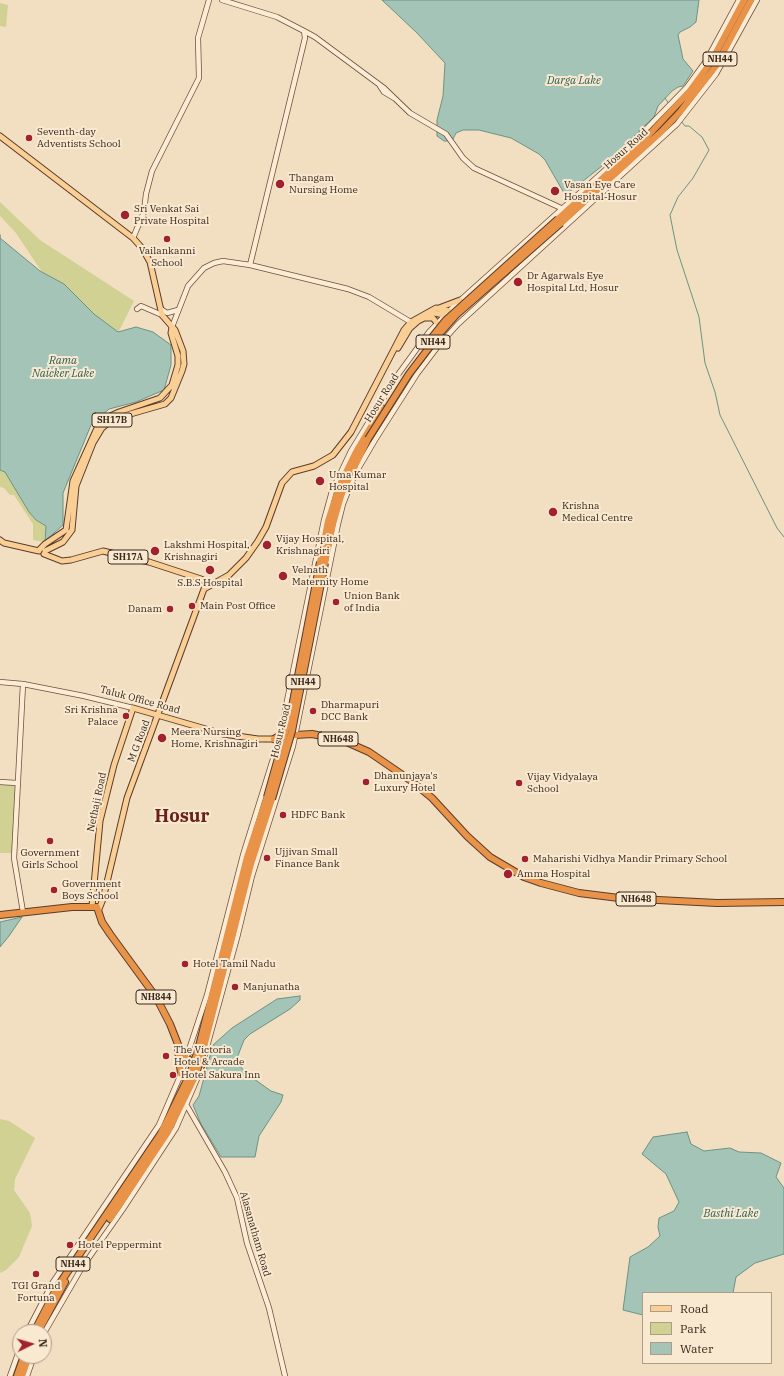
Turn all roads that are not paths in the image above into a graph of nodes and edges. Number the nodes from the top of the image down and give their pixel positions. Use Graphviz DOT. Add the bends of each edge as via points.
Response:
graph roads {
  1 [pos="209,0"];
  2 [pos="222,0"];
  3 [pos="739,0"];
  4 [pos="744,0"];
  5 [pos="751,0"];
  6 [pos="757,0"];
  7 [pos="304,31"];
  8 [pos="673,105"];
  9 [pos="682,114"];
  10 [pos="670,117"];
  11 [pos="0,136"];
  12 [pos="561,208"];
  13 [pos="559,221"];
  14 [pos="133,238"];
  15 [pos="518,248"];
  16 [pos="505,259"];
  17 [pos="526,262"];
  18 [pos="250,265"];
  19 [pos="516,271"];
  20 [pos="460,300"];
  21 [pos="439,308"];
  22 [pos="137,309"];
  23 [pos="178,310"];
  24 [pos="449,311"];
  25 [pos="162,312"];
  26 [pos="444,315"];
  27 [pos="422,318"];
  28 [pos="412,323"];
  29 [pos="437,323"];
  30 [pos="172,327"];
  31 [pos="374,416"];
  32 [pos="368,446"];
  33 [pos="1,543"];
  34 [pos="44,549"];
  35 [pos="323,562"];
  36 [pos="210,585"];
  37 [pos="0,682"];
  38 [pos="23,684"];
  39 [pos="133,708"];
  40 [pos="158,716"];
  41 [pos="295,736"];
  42 [pos="277,738"];
  43 [pos="0,782"];
  44 [pos="17,784"];
  45 [pos="784,902"];
  46 [pos="96,906"];
  47 [pos="23,912"];
  48 [pos="0,915"];
  49 [pos="234,922"];
  50 [pos="178,1046"];
  51 [pos="188,1055"];
  52 [pos="202,1065"];
  53 [pos="181,1074"];
  54 [pos="193,1076"];
  55 [pos="187,1106"];
  56 [pos="31,1324"];
  57 [pos="38,1324"];
  58 [pos="42,1324"];
  59 [pos="50,1324"];
  60 [pos="14,1364"];
  61 [pos="21,1364"];
  62 [pos="26,1364"];
  63 [pos="31,1364"];
  64 [pos="10,1376"];
  65 [pos="17,1376"];
  66 [pos="22,1376"];
  67 [pos="27,1376"];
  68 [pos="286,1376"];
  1 -- 14 [label="street" via="198,38 199,78 152,171 144,212"];
  2 -- 7 [label="street" via="277,17"];
  3 -- 8 [label="street" via="706,61"];
  4 -- 8 [label="highway, Hosur Road / NH44" via="700,79"];
  5 -- 9 [label="highway, Hosur Road / NH44" via="716,66"];
  6 -- 9 [label="street" via="716,74"];
  7 -- 12 [label="street" via="380,86 410,113 446,134 463,158 474,168"];
  7 -- 18 [label="street" via="305,38"];
  8 -- 10 [label="highway, Hosur Road / NH44"];
  9 -- 10 [label="highway, Hosur Road / NH44"];
  10 -- 12 [label="street"];
  10 -- 13 [label="highway, Hosur Road / NH44"];
  10 -- 17 [label="street"];
  11 -- 14 [label="main road, SH17B"];
  12 -- 15 [label="street"];
  13 -- 31 [label="highway, Hosur Road / NH44, bridge" via="445,321"];
  13 -- 32 [label="highway, Hosur Road / NH44, bridge" via="456,315 441,332 409,374 368,439"];
  14 -- 25 [label="main road, SH17B" via="150,262"];
  15 -- 16 [label="street"];
  15 -- 17 [label="street" via="518,257"];
  16 -- 19 [label="street" via="512,263"];
  16 -- 20 [label="street"];
  17 -- 19 [label="street"];
  18 -- 23 [label="street" via="223,261 214,262 204,268 188,286"];
  18 -- 28 [label="street" via="368,296"];
  19 -- 32 [label="street" via="439,345"];
  20 -- 21 [label="main road"];
  20 -- 24 [label="street"];
  21 -- 24 [label="main road"];
  21 -- 28 [label="main road" via="433,309"];
  22 -- 25 [label="street" via="141,306"];
  23 -- 25 [label="street"];
  23 -- 30 [label="street"];
  24 -- 26 [label="street"];
  25 -- 30 [label="main road, SH17B"];
  26 -- 27 [label="main road" via="437,312"];
  26 -- 29 [label="street"];
  27 -- 28 [label="main road"];
  27 -- 29 [label="main road" via="431,318"];
  28 -- 36 [label="main road" via="404,330 351,432 333,455 314,466 292,472 282,483 266,527 246,558 229,575"];
  29 -- 31 [label="street" via="405,365"];
  30 -- 34 [label="main road, SH17B" via="178,356 172,385 160,398 119,412 104,419 98,426 73,481 68,526"];
  30 -- 34 [label="main road, SH17B" via="180,341 184,364 171,398 165,404 120,417 102,428 93,443 76,486 72,530 59,544"];
  31 -- 35 [label="highway, Hosur Road / NH44" via="340,484 328,521"];
  31 -- 42 [label="street" via="345,462 328,506"];
  32 -- 35 [label="highway, Hosur Road / NH44" via="342,493"];
  32 -- 41 [label="street" via="347,493 338,524"];
  33 -- 34 [label="main road, SH17A"];
  34 -- 36 [label="main road, SH17A" via="62,561 103,551 149,562 201,579"];
  35 -- 49 [label="highway, Hosur Road / NH44, bridge" via="292,731"];
  36 -- 40 [label="main road, M G Road" via="204,589"];
  37 -- 38 [label="street, Taluk Office Road"];
  38 -- 39 [label="street, Taluk Office Road"];
  38 -- 44 [label="street"];
  39 -- 40 [label="main road, Taluk Office Road"];
  39 -- 46 [label="main road, Nethaji Road" via="114,765 100,821"];
  40 -- 42 [label="main road, Taluk Office Road" via="223,734 258,739"];
  40 -- 46 [label="main road, M G Road" via="127,798"];
  41 -- 42 [label="highway, NH648"];
  41 -- 45 [label="highway, NH648" via="312,734 342,740 376,757 432,798 490,857 524,877 598,896 697,902"];
  41 -- 49 [label="street" via="283,780"];
  42 -- 49 [label="street" via="243,855"];
  43 -- 44 [label="street"];
  44 -- 47 [label="street" via="14,858"];
  46 -- 47 [label="highway"];
  46 -- 50 [label="highway, NH844" via="105,927 156,998"];
  47 -- 48 [label="highway"];
  49 -- 51 [label="street"];
  49 -- 52 [label="street"];
  49 -- 54 [label="highway, NH44, bridge"];
  50 -- 51 [label="highway, NH844"];
  50 -- 53 [label="highway"];
  51 -- 52 [label="highway, NH844"];
  51 -- 53 [label="street"];
  52 -- 55 [label="street"];
  53 -- 56 [label="street" via="159,1125 53,1282"];
  54 -- 57 [label="highway, NH44" via="160,1135 56,1289"];
  54 -- 58 [label="highway, NH44" via="160,1145 67,1280"];
  55 -- 59 [label="street" via="154,1163 80,1269"];
  55 -- 68 [label="street, Alasanatham Road" via="237,1198 247,1243 269,1308"];
  60 -- 64 [label="street"];
  61 -- 65 [label="highway"];
  62 -- 66 [label="highway"];
  63 -- 67 [label="street"];
}
